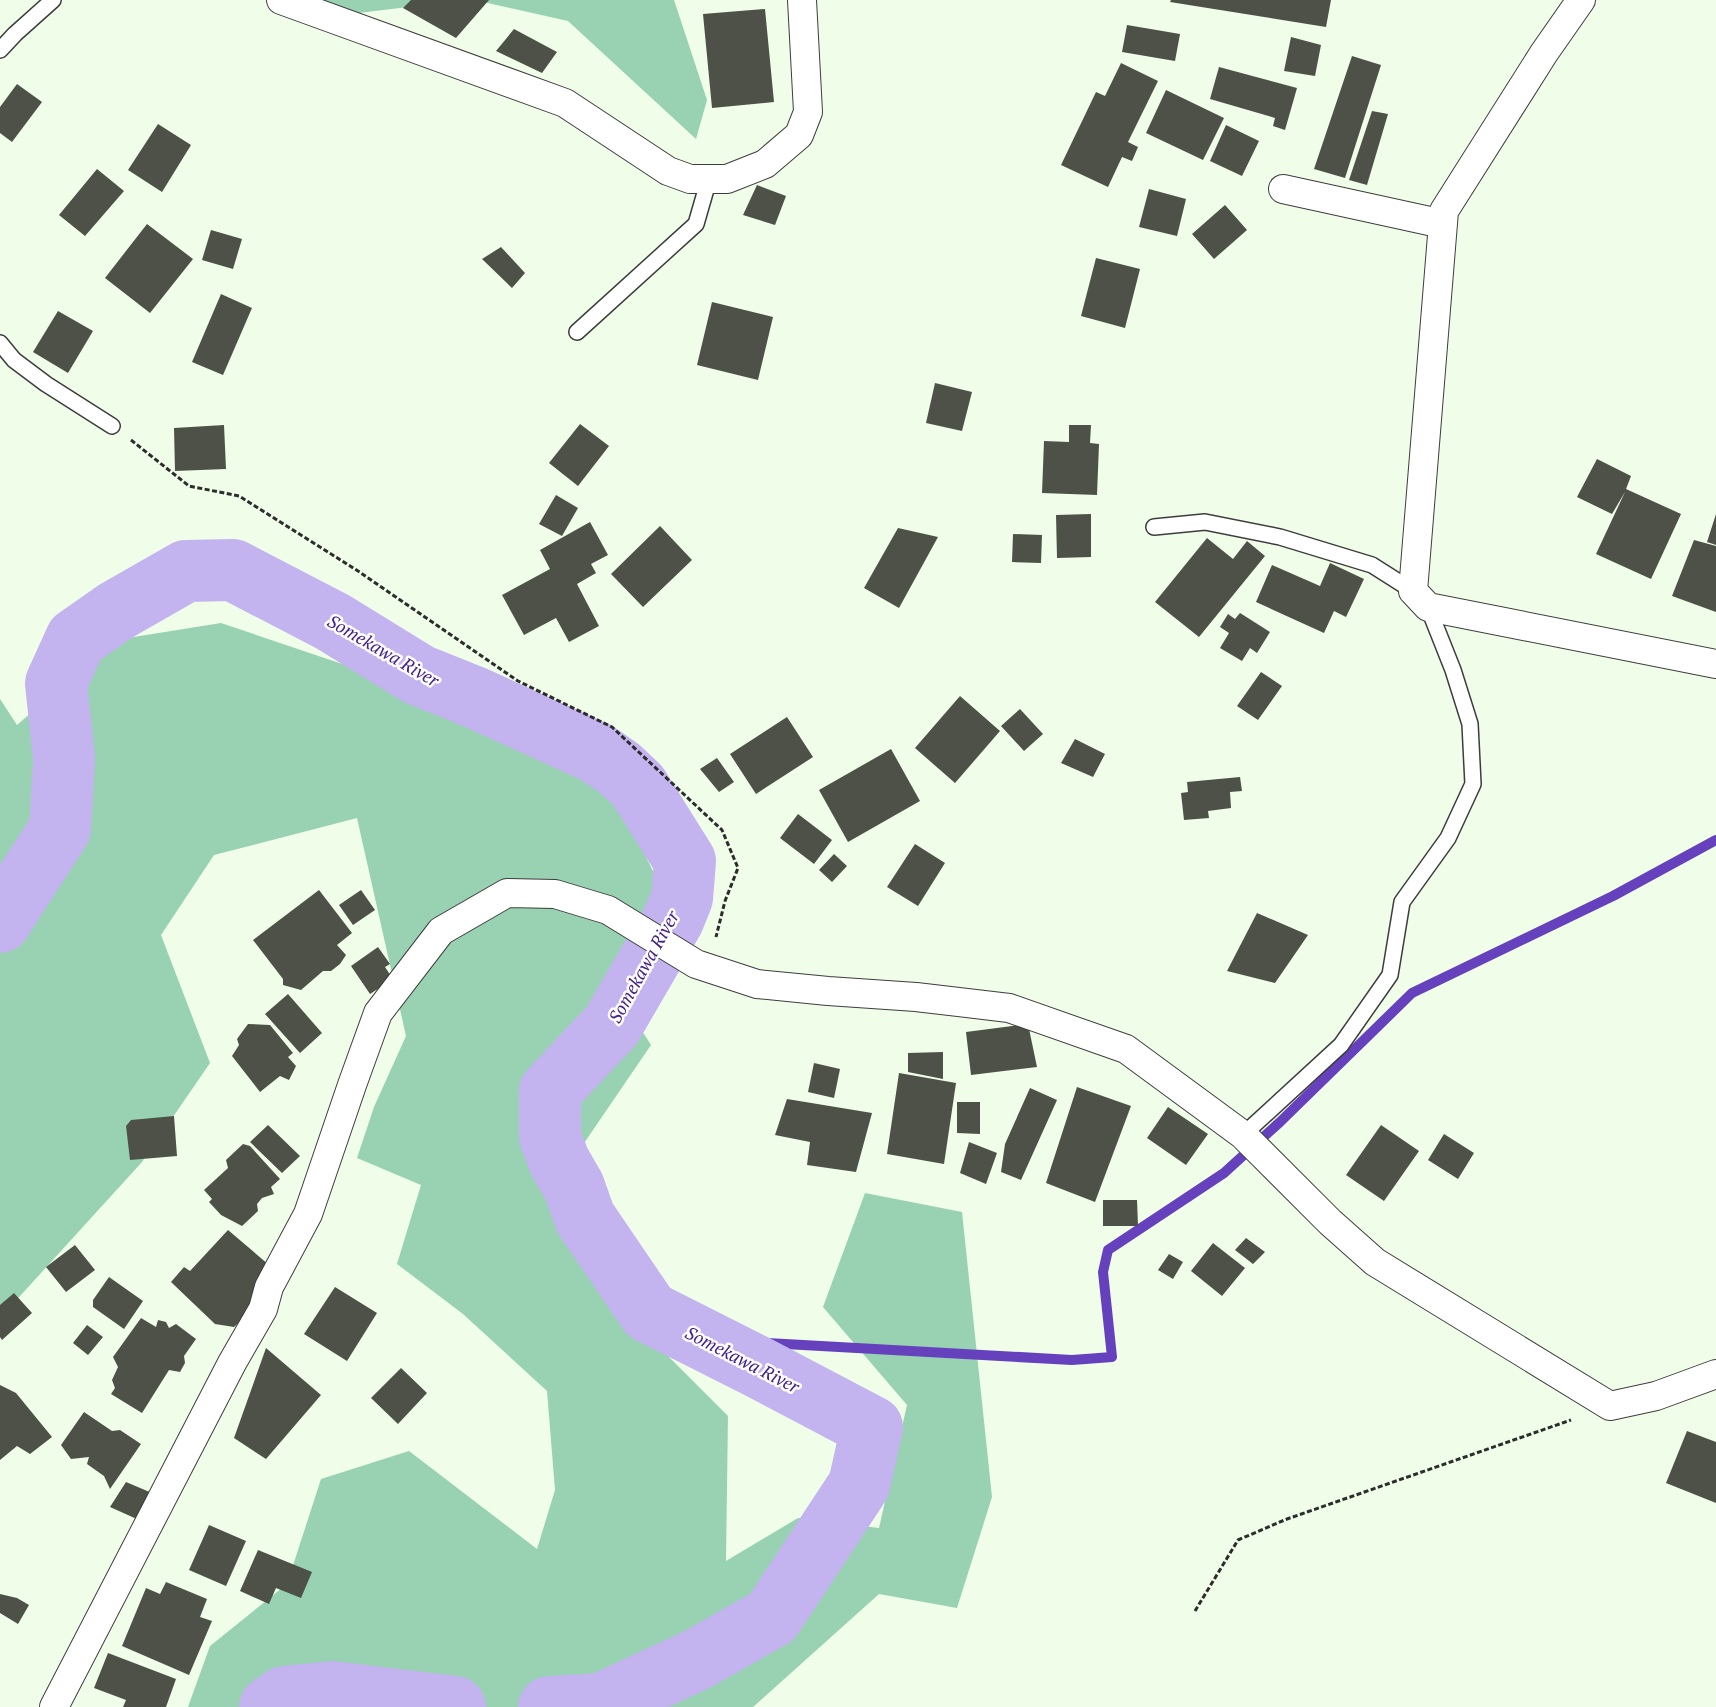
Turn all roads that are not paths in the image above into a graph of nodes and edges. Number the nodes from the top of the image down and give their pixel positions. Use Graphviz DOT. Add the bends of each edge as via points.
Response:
graph roads {
  1 [pos="53,0"];
  2 [pos="281,0"];
  3 [pos="802,0"];
  4 [pos="1581,0"];
  5 [pos="0,50"];
  6 [pos="710,179"];
  7 [pos="1283,189"];
  8 [pos="1443,224"];
  9 [pos="577,332"];
  10 [pos="0,343"];
  11 [pos="112,426"];
  12 [pos="1154,527"];
  13 [pos="1421,599"];
  14 [pos="1716,664"];
  15 [pos="1242,1135"];
  16 [pos="1716,1374"];
  17 [pos="54,1707"];
  1 -- 5 [label="lane"];
  2 -- 6 [label="street" via="565,103 668,171 690,179"];
  3 -- 6 [label="street" via="808,112 799,135 764,164 727,179"];
  4 -- 8 [label="street" via="1444,211"];
  6 -- 9 [label="lane" via="696,224"];
  7 -- 8 [label="street"];
  8 -- 13 [label="street"];
  10 -- 11 [label="lane" via="14,360 46,384"];
  12 -- 13 [label="lane" via="1205,522 1280,537 1372,565"];
  13 -- 14 [label="street"];
  13 -- 15 [label="lane" via="1454,670 1470,724 1473,784 1448,838 1402,902 1390,975 1341,1045"];
  15 -- 16 [label="street" via="1375,1262 1610,1406 1656,1396"];
  15 -- 17 [label="street" via="1126,1049 1009,1008 758,984 702,966 608,910 556,894 507,893 442,931 378,1013 308,1214 269,1286 263,1310 232,1363"];
}
